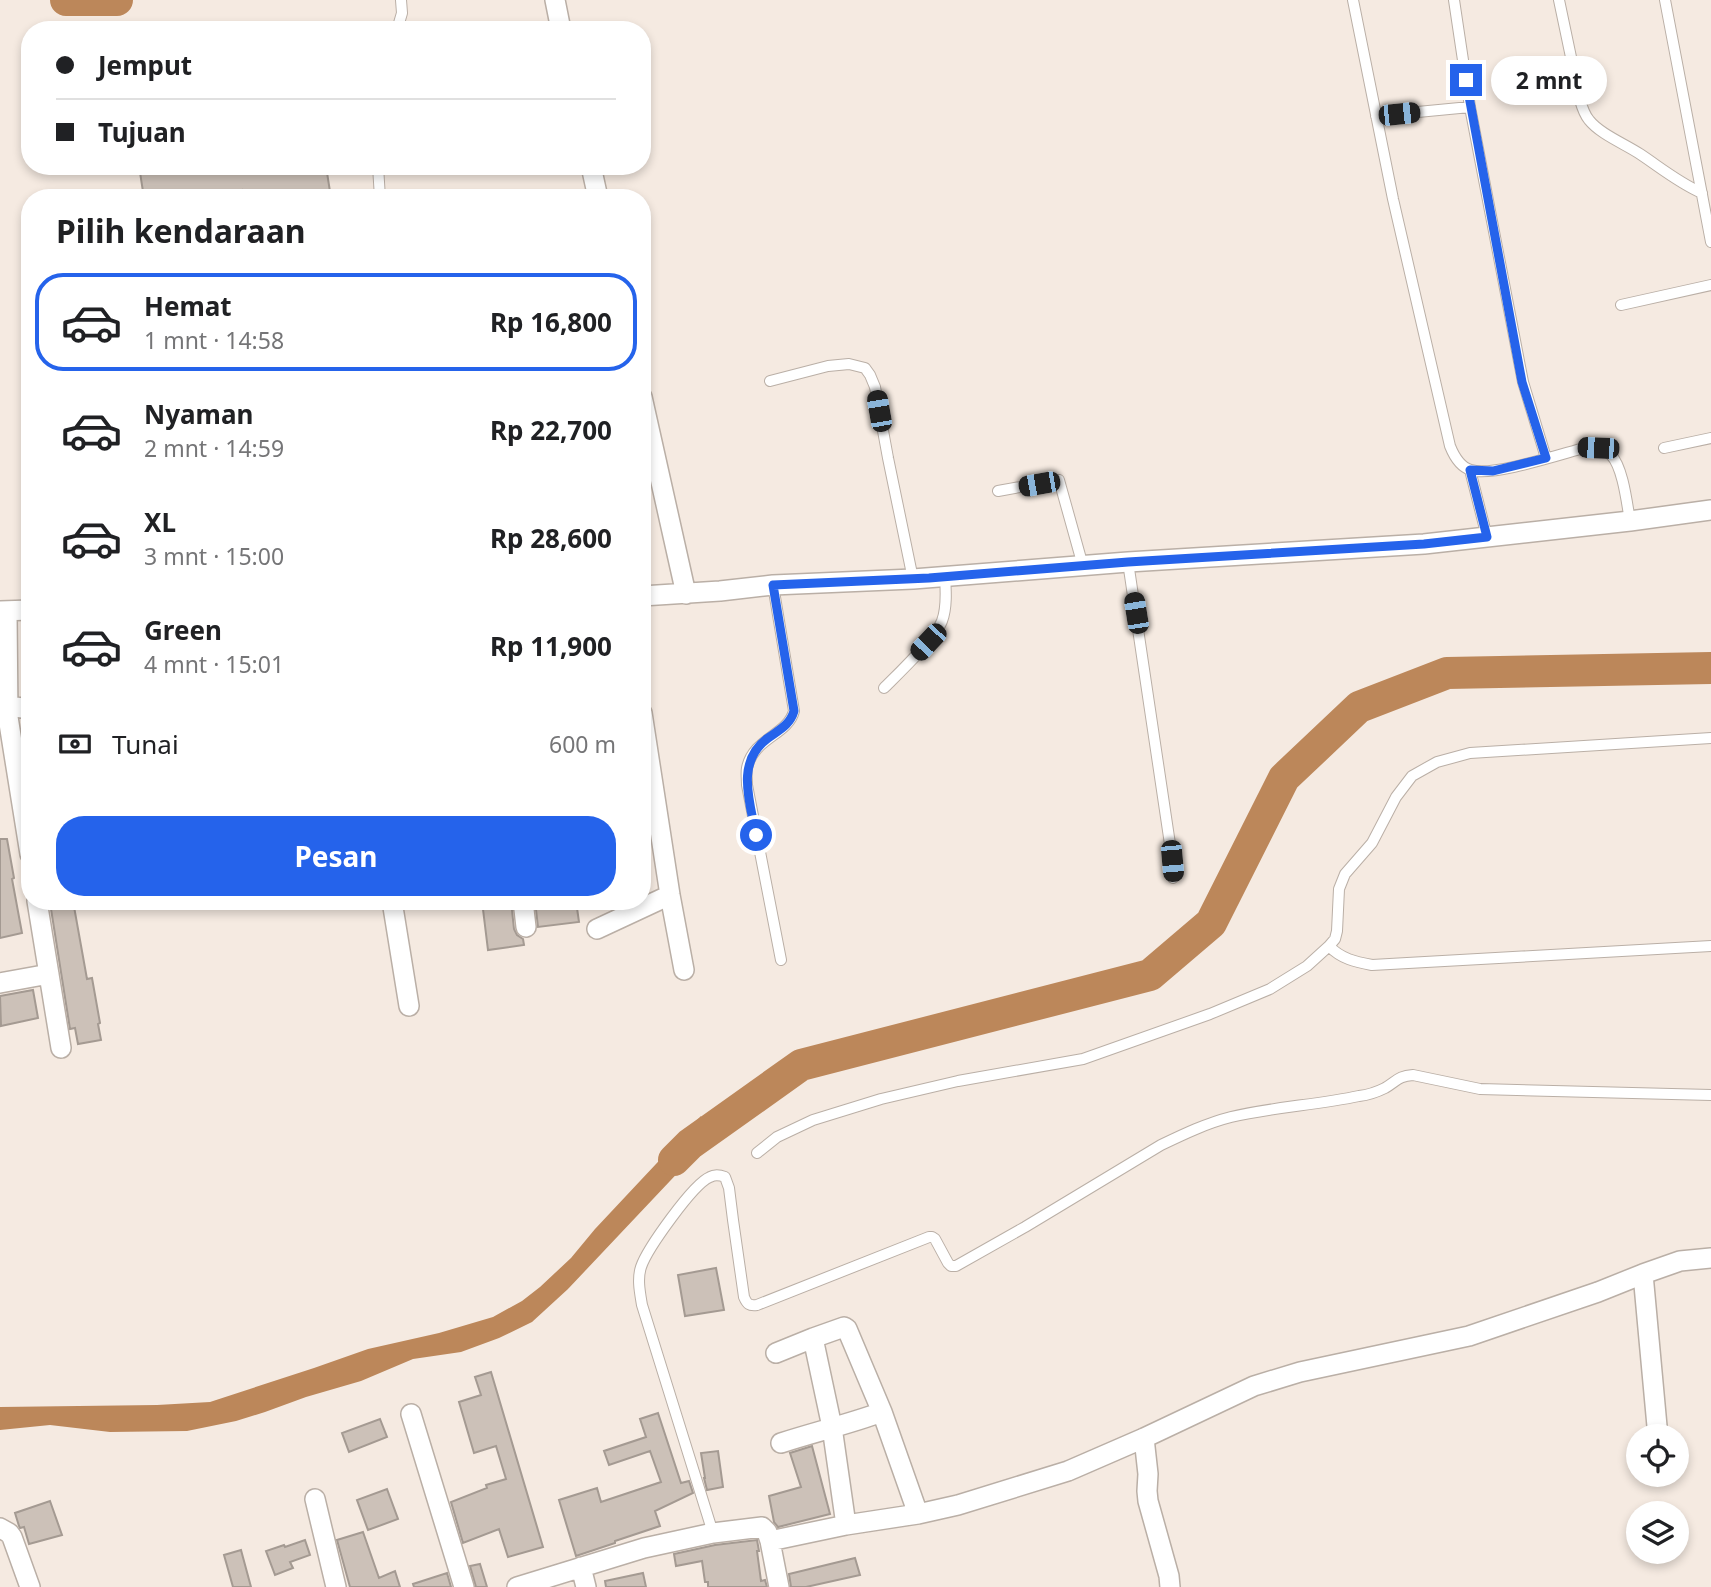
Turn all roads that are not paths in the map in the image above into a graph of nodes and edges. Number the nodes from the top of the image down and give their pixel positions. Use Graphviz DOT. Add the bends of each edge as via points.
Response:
graph roads {
  1 [pos="401,0"];
  2 [pos="555,0"];
  3 [pos="1353,0"];
  4 [pos="1454,0"];
  5 [pos="1559,0"];
  6 [pos="1665,0"];
  7 [pos="400,21"];
  8 [pos="559,21"];
  9 [pos="1469,107"];
  10 [pos="1376,116"];
  11 [pos="1702,193"];
  12 [pos="1711,243"];
  13 [pos="1711,285"];
  14 [pos="1621,305"];
  15 [pos="770,381"];
  16 [pos="651,437"];
  17 [pos="1711,438"];
  18 [pos="1664,448"];
  19 [pos="1546,458"];
  20 [pos="1470,470"];
  21 [pos="998,491"];
  22 [pos="1711,510"];
  23 [pos="1630,521"];
  24 [pos="1487,537"];
  25 [pos="1128,562"];
  26 [pos="1083,566"];
  27 [pos="945,577"];
  28 [pos="913,579"];
  29 [pos="773,585"];
  30 [pos="686,594"];
  31 [pos="651,596"];
  32 [pos="4,611"];
  33 [pos="884,688"];
  34 [pos="5,713"];
  35 [pos="1711,738"];
  36 [pos="651,782"];
  37 [pos="21,803"];
  38 [pos="1173,878"];
  39 [pos="670,895"];
  40 [pos="651,904"];
  41 [pos="38,910"];
  42 [pos="393,910"];
  43 [pos="524,910"];
  44 [pos="638,910"];
  45 [pos="526,927"];
  46 [pos="597,929"];
  47 [pos="1329,946"];
  48 [pos="1711,946"];
  49 [pos="780,960"];
  50 [pos="684,970"];
  51 [pos="49,974"];
  52 [pos="0,983"];
  53 [pos="409,1006"];
  54 [pos="61,1048"];
  55 [pos="1711,1095"];
  56 [pos="757,1153"];
  57 [pos="1711,1258"];
  58 [pos="1643,1274"];
  59 [pos="813,1338"];
  60 [pos="776,1353"];
  61 [pos="882,1412"];
  62 [pos="411,1414"];
  63 [pos="1657,1424"];
  64 [pos="832,1427"];
  65 [pos="1144,1438"];
  66 [pos="781,1443"];
  67 [pos="315,1499"];
  68 [pos="918,1514"];
  69 [pos="846,1525"];
  70 [pos="0,1528"];
  71 [pos="713,1533"];
  72 [pos="770,1541"];
  73 [pos="581,1567"];
  74 [pos="30,1587"];
  75 [pos="335,1587"];
  76 [pos="464,1587"];
  77 [pos="517,1587"];
  78 [pos="586,1587"];
  79 [pos="779,1587"];
  80 [pos="1170,1587"];
  1 -- 7 [label="lane"];
  2 -- 8 [label="street"];
  3 -- 10 [label="lane"];
  4 -- 9 [label="lane"];
  5 -- 11 [label="lane" via="1588,119"];
  6 -- 11 [label="lane"];
  9 -- 10 [label="lane"];
  9 -- 19 [label="lane" via="1522,382"];
  10 -- 20 [label="lane" via="1450,446 1456,459"];
  11 -- 12 [label="lane"];
  13 -- 14 [label="lane"];
  15 -- 28 [label="lane" via="828,366 865,368 875,387"];
  16 -- 30 [label="street"];
  17 -- 18 [label="lane"];
  19 -- 20 [label="lane" via="1493,471"];
  19 -- 23 [label="lane" via="1584,448 1610,453 1618,466"];
  20 -- 24 [label="lane"];
  21 -- 26 [label="lane" via="1059,481"];
  22 -- 23 [label="street"];
  23 -- 24 [label="street"];
  24 -- 25 [label="street"];
  25 -- 26 [label="street"];
  25 -- 38 [label="lane"];
  26 -- 27 [label="street"];
  27 -- 28 [label="street"];
  27 -- 33 [label="lane" via="942,622"];
  28 -- 29 [label="street"];
  29 -- 30 [label="street"];
  29 -- 49 [label="lane" via="794,711 787,724 754,752 747,766 747,785"];
  30 -- 31 [label="street"];
  32 -- 34 [label="street"];
  34 -- 37 [label="street"];
  35 -- 47 [label="lane" via="1470,753 1437,762 1412,776 1372,843 1345,874 1339,889 1337,931"];
  36 -- 39 [label="street"];
  39 -- 40 [label="street"];
  39 -- 50 [label="street"];
  41 -- 51 [label="street"];
  42 -- 53 [label="street"];
  43 -- 45 [label="street"];
  44 -- 46 [label="street"];
  47 -- 48 [label="lane" via="1352,961 1372,965"];
  47 -- 56 [label="lane" via="1270,989 1197,1018 1083,1059 870,1102 813,1120 777,1137"];
  51 -- 52 [label="street"];
  51 -- 54 [label="street"];
  55 -- 71 [label="lane" via="1480,1089 1413,1075 1398,1077 1383,1089 1359,1096 1247,1113 1204,1125 1161,1145 956,1266 948,1263 935,1239 929,1237 751,1306 744,1297 729,1188 725,1177 709,1177 656,1239 639,1277 642,1305"];
  57 -- 58 [label="street" via="1680,1261"];
  58 -- 63 [label="street"];
  58 -- 65 [label="street" via="1469,1336 1254,1385"];
  59 -- 60 [label="street"];
  59 -- 61 [label="street" via="848,1329"];
  59 -- 64 [label="street"];
  61 -- 64 [label="street"];
  61 -- 68 [label="street"];
  62 -- 76 [label="street"];
  64 -- 66 [label="street"];
  64 -- 69 [label="street"];
  65 -- 68 [label="street" via="1068,1471"];
  65 -- 80 [label="street" via="1148,1501"];
  67 -- 75 [label="street"];
  68 -- 69 [label="street"];
  69 -- 72 [label="street"];
  70 -- 74 [label="street" via="12,1537"];
  71 -- 72 [label="street" via="762,1527"];
  71 -- 73 [label="street"];
  72 -- 79 [label="street"];
  73 -- 77 [label="street"];
  73 -- 78 [label="street"];
}
